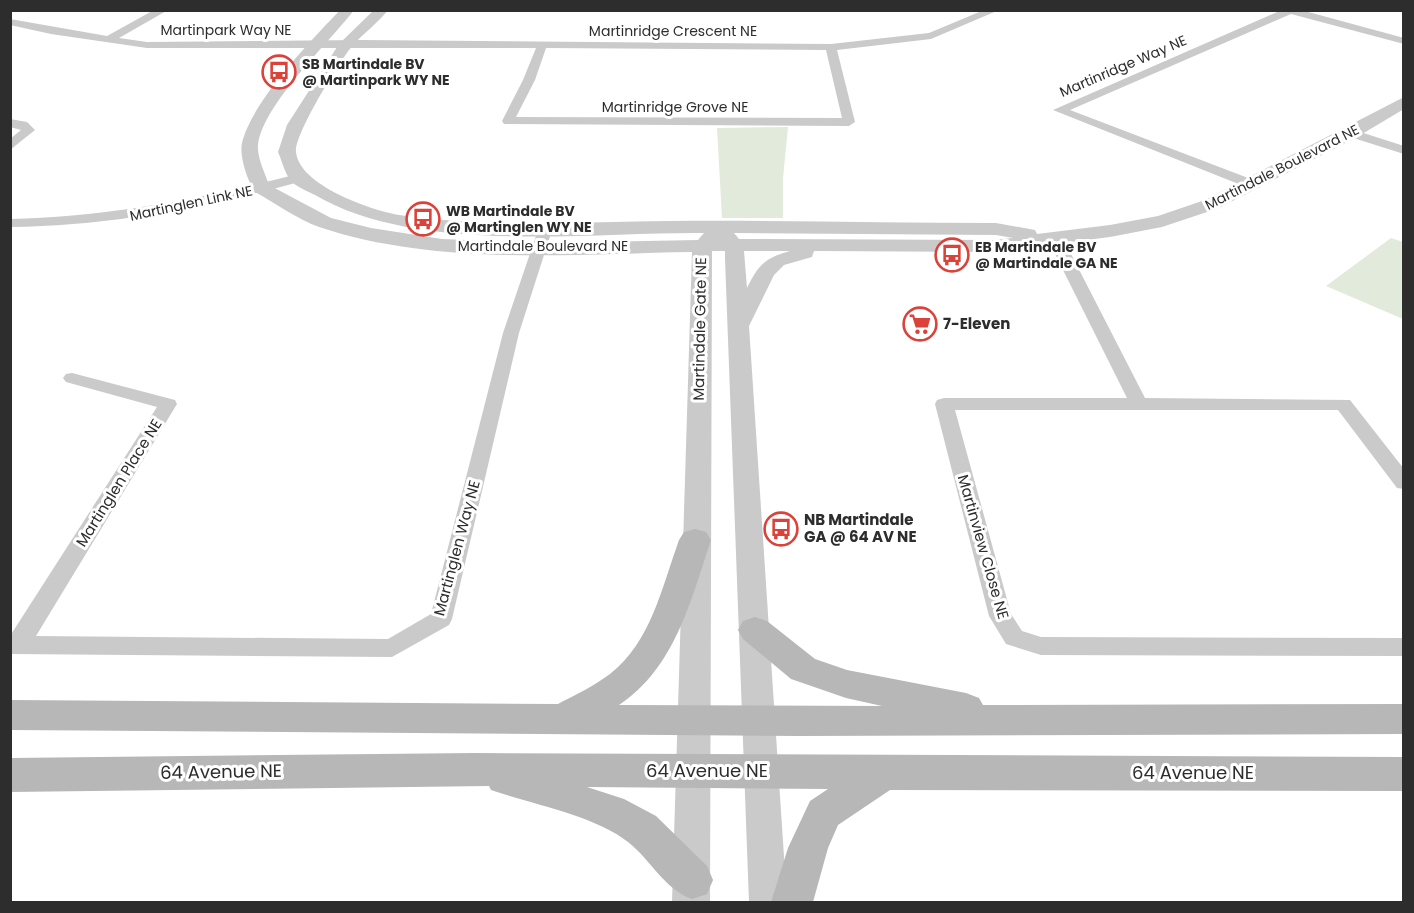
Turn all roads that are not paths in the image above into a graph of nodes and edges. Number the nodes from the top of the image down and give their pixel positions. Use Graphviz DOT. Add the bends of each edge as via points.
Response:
graph roads {
  1 [pos="163,10"];
  2 [pos="348,10"];
  3 [pos="382,10"];
  4 [pos="994,10"];
  5 [pos="1288,11"];
  6 [pos="10,22"];
  7 [pos="107,40"];
  8 [pos="1404,41"];
  9 [pos="346,44"];
  10 [pos="314,45"];
  11 [pos="542,45"];
  12 [pos="831,47"];
  13 [pos="1404,102"];
  14 [pos="10,123"];
  15 [pos="1351,133"];
  16 [pos="10,146"];
  17 [pos="1404,150"];
  18 [pos="298,178"];
  19 [pos="1251,184"];
  20 [pos="261,188"];
  21 [pos="10,224"];
  22 [pos="711,236"];
  23 [pos="1049,238"];
  24 [pos="543,239"];
  25 [pos="734,245"];
  26 [pos="834,245"];
  27 [pos="738,326"];
  28 [pos="72,378"];
  29 [pos="1138,403"];
  30 [pos="1404,483"];
  31 [pos="695,540"];
  32 [pos="755,630"];
  33 [pos="14,645"];
  34 [pos="1404,647"];
  35 [pos="10,715"];
  36 [pos="563,719"];
  37 [pos="1024,719"];
  38 [pos="1404,719"];
  39 [pos="695,720"];
  40 [pos="759,721"];
  41 [pos="474,768"];
  42 [pos="695,771"];
  43 [pos="762,771"];
  44 [pos="883,773"];
  45 [pos="1404,774"];
  46 [pos="10,775"];
  47 [pos="692,891"];
  48 [pos="768,903"];
  49 [pos="792,903"];
  1 -- 7 [label="street, Martinpark Way NE"];
  2 -- 10 [label="street"];
  3 -- 9 [label="street"];
  4 -- 12 [label="street, Martinridge Crescent NE" via="931,36"];
  5 -- 8 [label="street"];
  5 -- 19 [label="street, Martinridge Way NE" via="1059,110"];
  6 -- 7 [label="street, Martinpark Way NE"];
  7 -- 10 [label="street, Martinpark Way NE" via="147,45"];
  9 -- 10 [label="street, Martinpark Way NE"];
  9 -- 11 [label="street, Martinridge Crescent NE"];
  9 -- 18 [label="street" via="295,125 287,152"];
  10 -- 20 [label="street" via="264,114 250,145"];
  11 -- 12 [label="street, Martinridge Crescent NE"];
  11 -- 12 [label="street, Martinridge Grove NE" via="508,121 849,122"];
  13 -- 15 [label="street, Martindale Boulevard NE"];
  14 -- 16 [label="street" via="29,130"];
  15 -- 17 [label="street"];
  15 -- 19 [label="street, Martindale Boulevard NE"];
  18 -- 20 [label="street, Martinglen Link NE"];
  18 -- 24 [label="street, Martindale Boulevard NE" via="345,205 395,220"];
  19 -- 23 [label="street, Martindale Boulevard NE" via="1212,204 1162,221"];
  20 -- 21 [label="street, Martinglen Link NE" via="141,215"];
  20 -- 24 [label="street, Martindale Boulevard NE" via="324,222 371,234 441,245"];
  22 -- 23 [label="street, Martindale Boulevard NE" via="996,229"];
  22 -- 24 [label="street, Martindale Boulevard NE"];
  22 -- 25 [label="street, Martindale Boulevard NE"];
  22 -- 31 [label="street, Martindale Gate NE" via="700,260"];
  23 -- 26 [label="street, Martindale Boulevard NE" via="993,246"];
  23 -- 29 [label="street" via="1062,252"];
  24 -- 33 [label="street, Martinglen Way NE" via="511,333 441,619 392,648"];
  25 -- 26 [label="street, Martindale Boulevard NE"];
  25 -- 27 [label="street"];
  26 -- 27 [label="street" via="777,261 765,272"];
  27 -- 32 [label="street"];
  28 -- 33 [label="street, Martinglen Place NE" via="168,404"];
  29 -- 30 [label="street, Martinview Close NE" via="1342,404"];
  29 -- 34 [label="street, Martinview Close NE" via="944,404 1000,616 1014,638 1041,646"];
  31 -- 36 [label="main road" via="656,645 640,668 623,683"];
  31 -- 39 [label="street, Martindale Gate NE"];
  32 -- 37 [label="main road" via="803,669 846,684"];
  32 -- 40 [label="street"];
  35 -- 36 [label="main road"];
  36 -- 39 [label="main road"];
  37 -- 38 [label="main road"];
  37 -- 40 [label="main road"];
  39 -- 40 [label="main road"];
  39 -- 42 [label="street, Martindale Gate NE"];
  40 -- 43 [label="street"];
  41 -- 42 [label="main road, 64 Avenue NE"];
  41 -- 46 [label="main road, 64 Avenue NE"];
  41 -- 47 [label="main road" via="610,811 642,829"];
  42 -- 43 [label="main road, 64 Avenue NE"];
  42 -- 47 [label="street, Martindale Gate NE"];
  43 -- 44 [label="main road, 64 Avenue NE"];
  43 -- 48 [label="street"];
  44 -- 45 [label="main road, 64 Avenue NE"];
  44 -- 49 [label="main road" via="824,813 807,848"];
}
